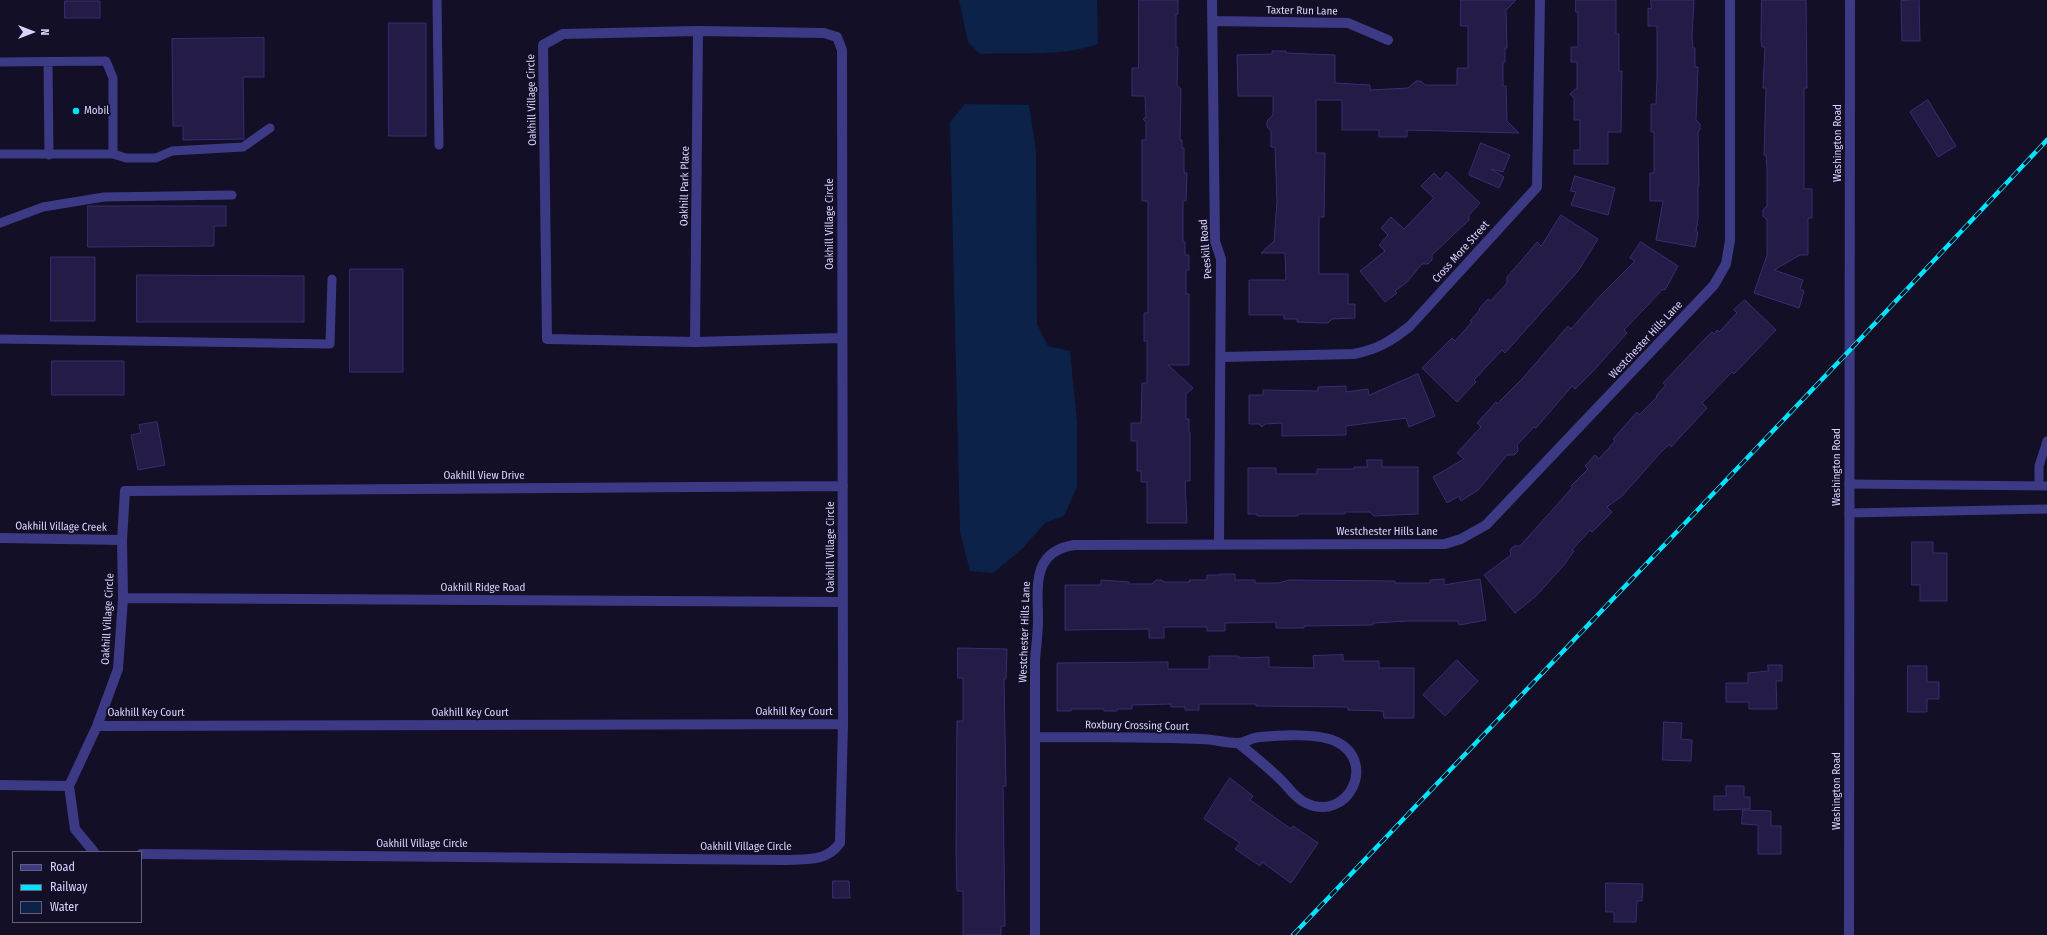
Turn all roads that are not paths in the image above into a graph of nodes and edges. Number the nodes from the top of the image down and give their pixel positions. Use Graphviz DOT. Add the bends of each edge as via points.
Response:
graph roads {
  1 [pos="437,0"];
  2 [pos="1212,0"];
  3 [pos="1540,0"];
  4 [pos="1730,0"];
  5 [pos="1850,0"];
  6 [pos="1212,21"];
  7 [pos="698,31"];
  8 [pos="1388,40"];
  9 [pos="0,62"];
  10 [pos="48,62"];
  11 [pos="270,128"];
  12 [pos="439,145"];
  13 [pos="0,154"];
  14 [pos="113,154"];
  15 [pos="49,155"];
  16 [pos="232,195"];
  17 [pos="0,223"];
  18 [pos="332,279"];
  19 [pos="842,338"];
  20 [pos="0,339"];
  21 [pos="696,342"];
  22 [pos="1222,357"];
  23 [pos="2047,441"];
  24 [pos="1849,484"];
  25 [pos="843,486"];
  26 [pos="2043,486"];
  27 [pos="125,491"];
  28 [pos="2047,509"];
  29 [pos="1849,513"];
  30 [pos="0,538"];
  31 [pos="122,540"];
  32 [pos="1219,544"];
  33 [pos="123,598"];
  34 [pos="842,602"];
  35 [pos="843,724"];
  36 [pos="97,726"];
  37 [pos="1035,737"];
  38 [pos="1238,743"];
  39 [pos="0,785"];
  40 [pos="69,786"];
  41 [pos="93,851"];
  42 [pos="142,854"];
  43 [pos="1035,935"];
  44 [pos="1849,935"];
  1 -- 12 [label="lane"];
  2 -- 6 [label="street, Peeskill Road"];
  3 -- 22 [label="street, Cross More Street" via="1537,186 1410,326 1391,341 1374,350 1354,354"];
  4 -- 32 [label="street, Westchester Hills Lane" via="1730,240 1726,264 1714,285 1496,515 1473,533 1445,544"];
  5 -- 24 [label="street, Washington Road"];
  6 -- 8 [label="street, Taxter Run Lane" via="1348,23"];
  6 -- 22 [label="street, Peeskill Road" via="1215,241 1221,259"];
  7 -- 19 [label="street, Oakhill Village Circle" via="824,33 837,37 842,50"];
  7 -- 21 [label="street, Oakhill Park Place"];
  7 -- 21 [label="street, Oakhill Village Circle" via="563,34 543,45 547,339"];
  9 -- 10 [label="lane"];
  10 -- 14 [label="lane" via="106,61 113,78"];
  10 -- 15 [label="lane"];
  11 -- 14 [label="lane" via="244,147 172,151 156,158 126,158"];
  13 -- 15 [label="lane"];
  14 -- 15 [label="lane"];
  16 -- 17 [label="lane" via="104,197 44,207"];
  18 -- 20 [label="lane" via="330,344"];
  19 -- 21 [label="street, Oakhill Village Circle"];
  19 -- 25 [label="street, Oakhill Village Circle"];
  22 -- 32 [label="street, Peeskill Road"];
  23 -- 26 [label="lane" via="2039,466"];
  24 -- 26 [label="lane"];
  24 -- 29 [label="street, Washington Road"];
  25 -- 27 [label="street, Oakhill View Drive"];
  25 -- 34 [label="street, Oakhill Village Circle"];
  27 -- 31 [label="street, Oakhill Village Circle"];
  28 -- 29 [label="lane"];
  29 -- 44 [label="street, Washington Road"];
  30 -- 31 [label="street, Oakhill Village Creek"];
  31 -- 33 [label="street, Oakhill Village Circle"];
  32 -- 37 [label="street, Westchester Hills Lane" via="1074,545 1052,552 1044,561 1038,575"];
  33 -- 34 [label="street, Oakhill Ridge Road"];
  33 -- 36 [label="street, Oakhill Village Circle" via="118,669"];
  34 -- 35 [label="street, Oakhill Village Circle"];
  35 -- 36 [label="street, Oakhill Key Court"];
  35 -- 42 [label="street, Oakhill Village Circle" via="840,843 823,858 777,860"];
  36 -- 40 [label="street, Oakhill Village Circle"];
  37 -- 38 [label="street, Roxbury Crossing Court" via="1203,739"];
  37 -- 43 [label="street, Westchester Hills Lane"];
  38 -- 38 [label="street" via="1282,780 1304,803 1311,806 1339,803 1351,791 1356,780 1354,760 1340,743 1329,738 1258,737"];
  39 -- 40 [label="street"];
  40 -- 41 [label="street" via="74,829"];
}
